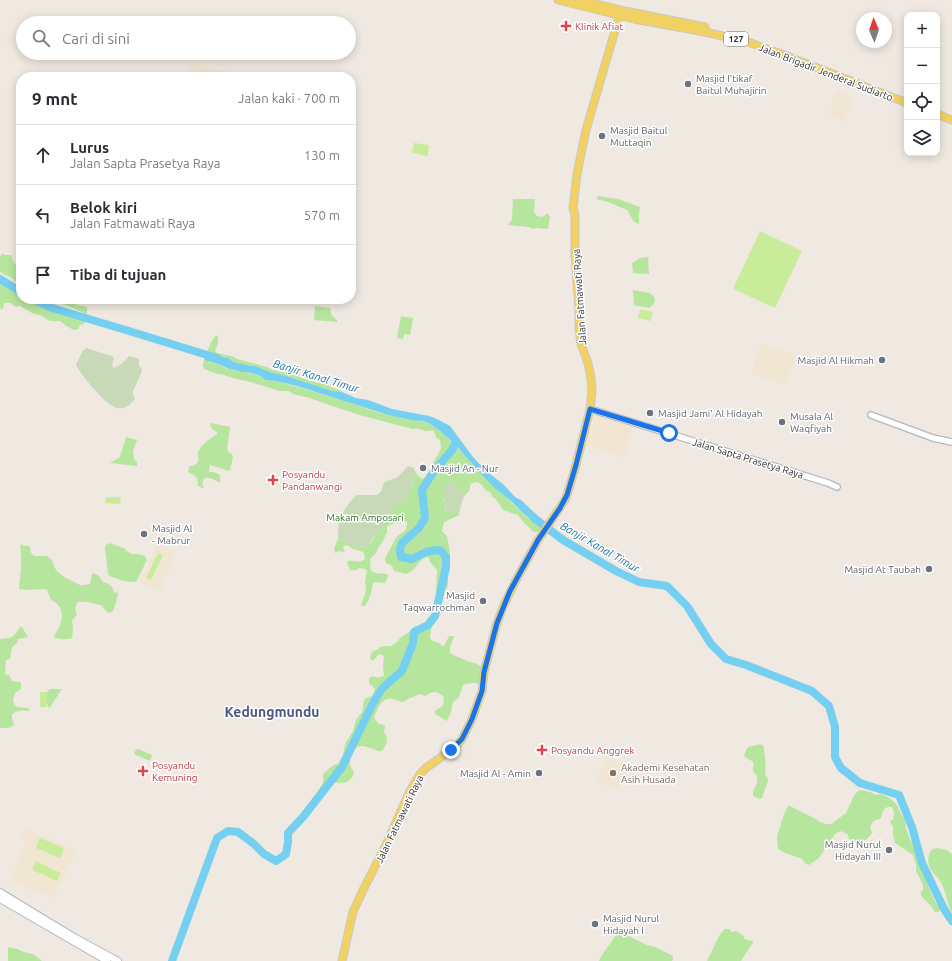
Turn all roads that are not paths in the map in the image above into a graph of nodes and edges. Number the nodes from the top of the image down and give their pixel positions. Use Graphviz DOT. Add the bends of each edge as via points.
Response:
graph roads {
  1 [pos="558,0"];
  2 [pos="580,0"];
  3 [pos="622,13"];
  4 [pos="863,85"];
  5 [pos="904,99"];
  6 [pos="904,102"];
  7 [pos="940,114"];
  8 [pos="940,114"];
  9 [pos="952,117"];
  10 [pos="952,120"];
  11 [pos="590,409"];
  12 [pos="872,415"];
  13 [pos="952,442"];
  14 [pos="837,487"];
  15 [pos="0,892"];
  16 [pos="0,900"];
  17 [pos="47,924"];
  18 [pos="73,939"];
  19 [pos="107,961"];
  20 [pos="118,961"];
  21 [pos="342,961"];
  1 -- 3 [label="main road, Jalan Brigadir Jenderal Sudiarto / 127"];
  2 -- 3 [label="main road, Jalan Brigadir Jenderal Sudiarto / 127"];
  3 -- 4 [label="main road, Jalan Brigadir Jenderal Sudiarto / 127" via="700,26 744,37"];
  3 -- 11 [label="main road, Jalan Fatmawati Raya" via="583,145 573,208 579,328 592,385"];
  4 -- 5 [label="main road, Jalan Brigadir Jenderal Sudiarto / 127"];
  4 -- 6 [label="main road, Jalan Brigadir Jenderal Sudiarto / 127"];
  7 -- 9 [label="main road"];
  8 -- 10 [label="main road"];
  11 -- 14 [label="street, Jalan Sapta Prasetya Raya"];
  11 -- 21 [label="main road, Jalan Fatmawati Raya" via="565,500 538,540 510,591 497,623 484,672 482,691 469,726 458,744 426,768 414,782 353,912"];
  12 -- 13 [label="street"];
  15 -- 17 [label="main road"];
  16 -- 17 [label="main road"];
  17 -- 18 [label="main road"];
  18 -- 19 [label="main road"];
  18 -- 20 [label="main road"];
}
